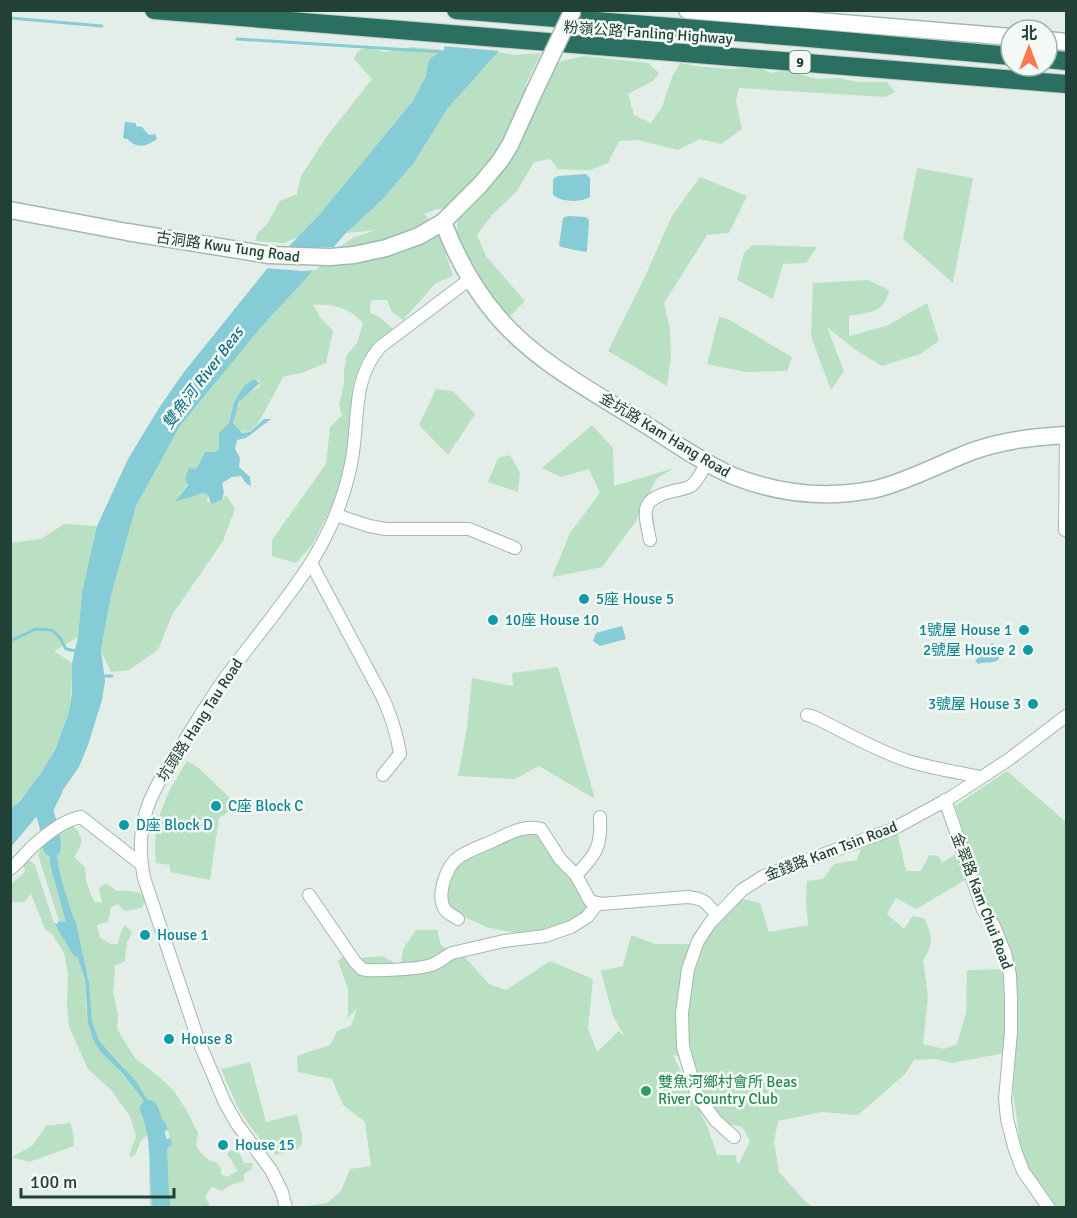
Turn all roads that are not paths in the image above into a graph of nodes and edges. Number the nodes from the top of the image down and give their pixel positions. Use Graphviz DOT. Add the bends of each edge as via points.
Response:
graph roads {
  1 [pos="154,10"];
  2 [pos="456,10"];
  3 [pos="573,10"];
  4 [pos="687,10"];
  5 [pos="748,13"];
  6 [pos="999,36"];
  7 [pos="999,55"];
  8 [pos="1066,84"];
  9 [pos="10,210"];
  10 [pos="443,222"];
  11 [pos="470,279"];
  12 [pos="1066,435"];
  13 [pos="707,463"];
  14 [pos="336,515"];
  15 [pos="1065,530"];
  16 [pos="650,540"];
  17 [pos="515,548"];
  18 [pos="311,562"];
  19 [pos="807,715"];
  20 [pos="1066,716"];
  21 [pos="383,775"];
  22 [pos="980,777"];
  23 [pos="945,800"];
  24 [pos="600,817"];
  25 [pos="141,864"];
  26 [pos="10,869"];
  27 [pos="576,875"];
  28 [pos="309,895"];
  29 [pos="598,903"];
  30 [pos="717,916"];
  31 [pos="458,919"];
  32 [pos="734,1137"];
  33 [pos="286,1208"];
  34 [pos="1049,1208"];
  1 -- 8 [label="highway, 粉嶺公路 Fanling Highway / 9"];
  2 -- 7 [label="highway, 粉嶺公路 Fanling Highway / 9"];
  3 -- 10 [label="street, 古洞路 Kwu Tung Road, bridge" via="510,145 480,185"];
  4 -- 5 [label="street"];
  5 -- 6 [label="street"];
  9 -- 10 [label="street, 古洞路 Kwu Tung Road" via="259,254 311,258 386,248"];
  10 -- 11 [label="street, 金坑路 Kam Hang Road"];
  11 -- 13 [label="street, 金坑路 Kam Hang Road" via="497,316 540,357"];
  11 -- 14 [label="street, 坑頭路 Hang Tau Road" via="380,347 367,366 358,395 352,462"];
  12 -- 13 [label="street, 金坑路 Kam Hang Road" via="1020,439 975,451 901,481 846,493 818,494 760,485"];
  12 -- 15 [label="street"];
  13 -- 16 [label="street" via="688,488 650,500 645,510"];
  14 -- 17 [label="street" via="386,529 469,529"];
  14 -- 18 [label="street, 坑頭路 Hang Tau Road"];
  18 -- 21 [label="street" via="390,715 400,754"];
  18 -- 25 [label="street, 坑頭路 Hang Tau Road" via="223,681 160,779 143,824"];
  19 -- 22 [label="street" via="907,760"];
  20 -- 22 [label="street, 金錢路 Kam Tsin Road"];
  22 -- 23 [label="street, 金錢路 Kam Tsin Road"];
  23 -- 30 [label="street, 金錢路 Kam Tsin Road" via="892,829 764,876 742,890"];
  23 -- 34 [label="street, 金翠路 Kam Chui Road" via="983,909 1005,953 1011,1000 1007,1119 1023,1171"];
  24 -- 27 [label="street" via="597,849"];
  25 -- 26 [label="street" via="81,816 55,829"];
  25 -- 33 [label="street, 坑頭路 Hang Tau Road" via="204,1053 225,1103 271,1170"];
  27 -- 29 [label="street" via="590,901"];
  27 -- 31 [label="street" via="560,859 541,829 521,828 458,858 448,871 441,901"];
  28 -- 29 [label="street" via="355,962 370,969 428,967 452,953 545,936 571,927"];
  29 -- 30 [label="street" via="699,898"];
  30 -- 32 [label="street, 金錢路 Kam Tsin Road" via="698,941 688,969 682,1012 683,1047 697,1095"];
}
